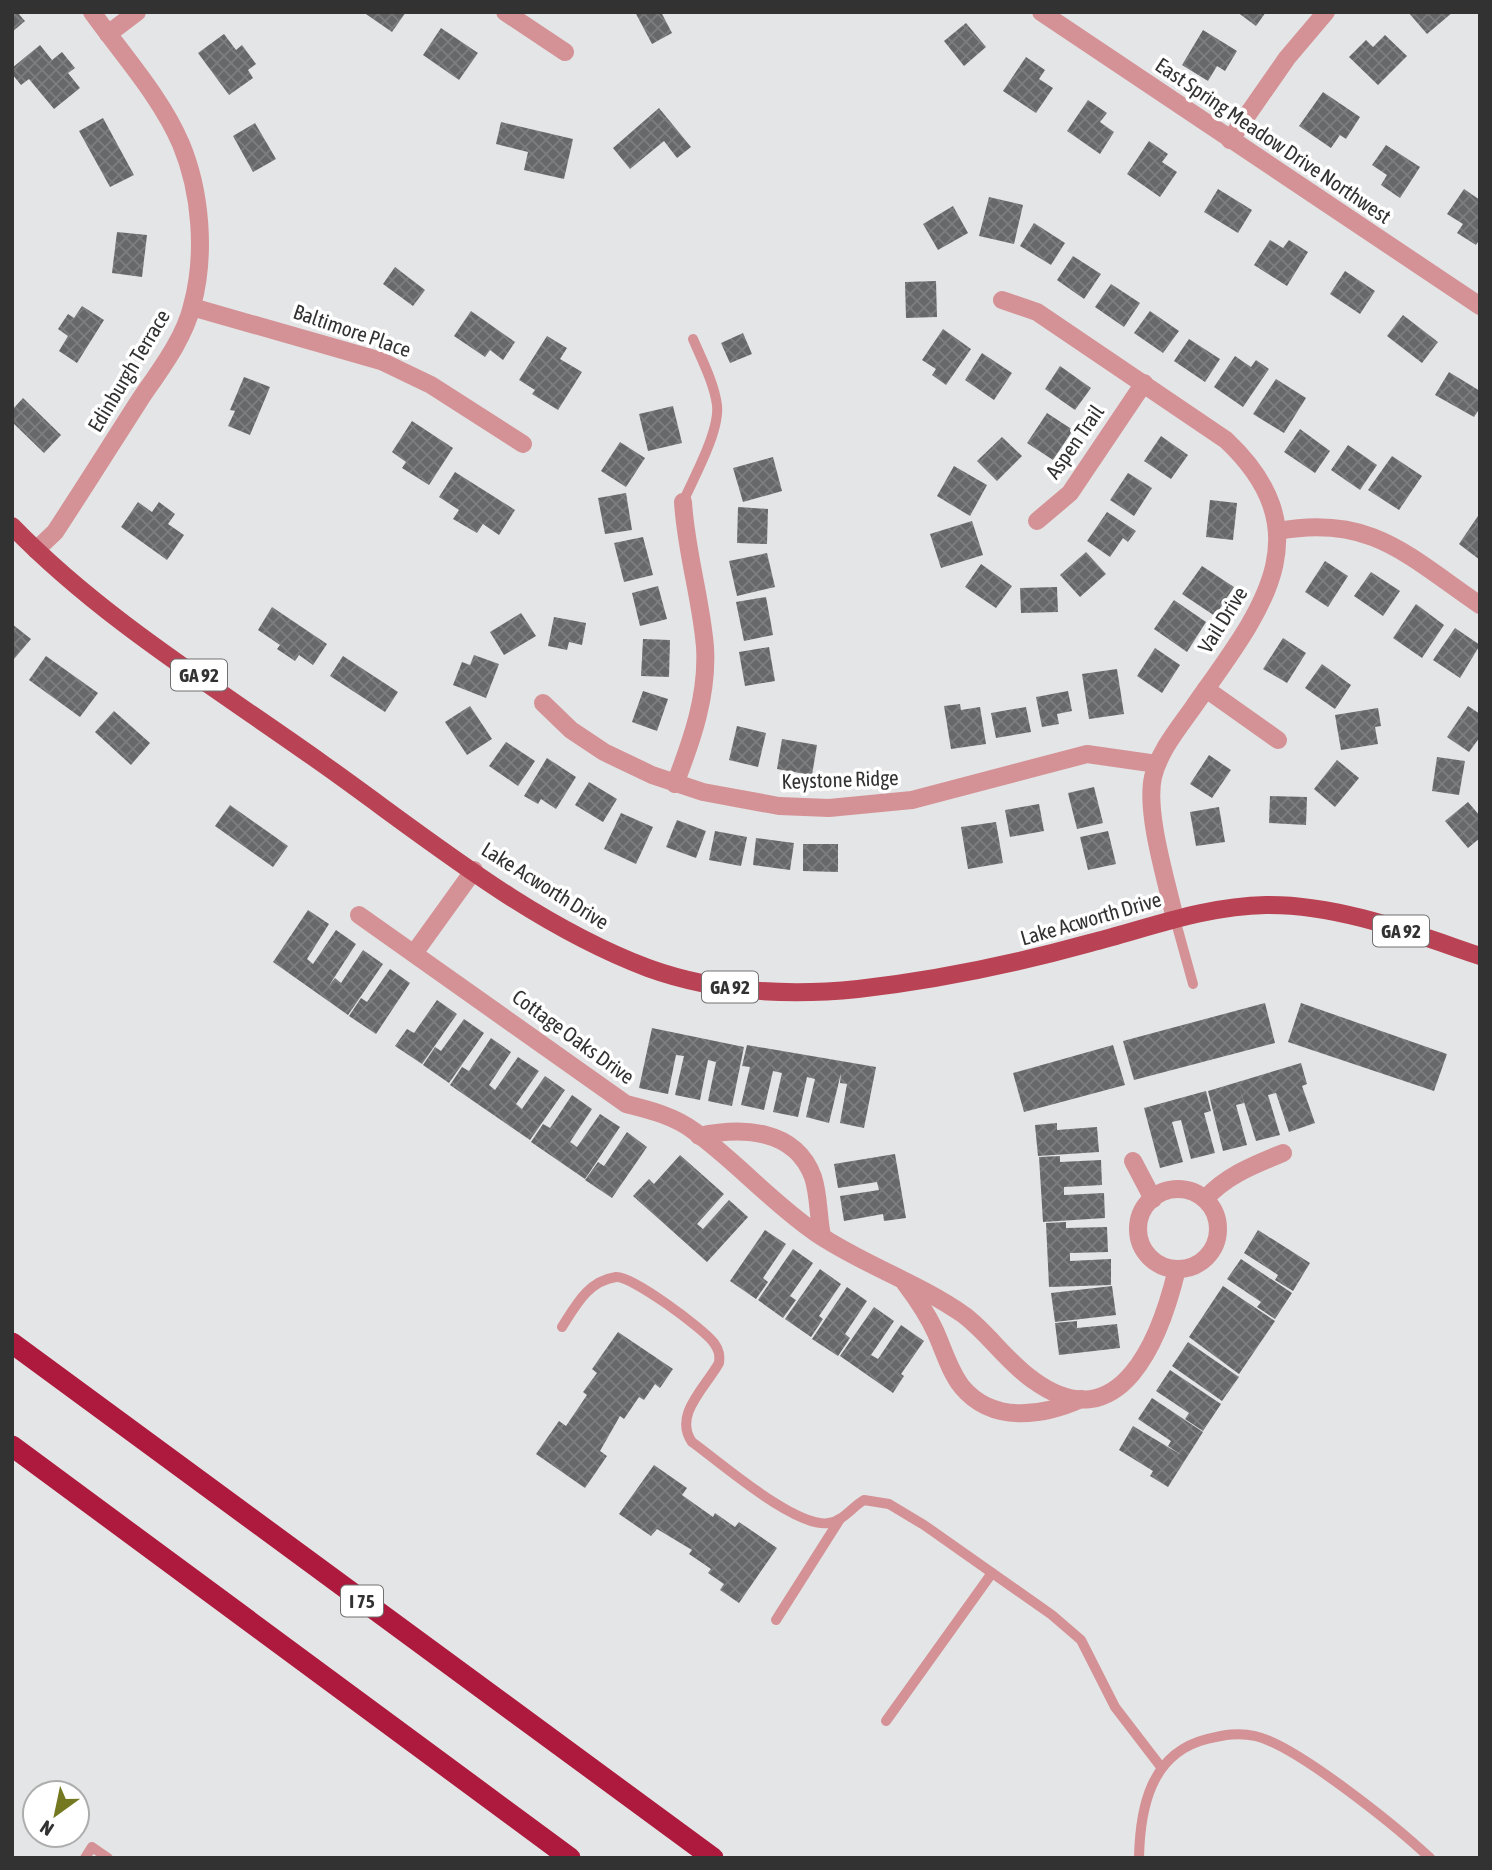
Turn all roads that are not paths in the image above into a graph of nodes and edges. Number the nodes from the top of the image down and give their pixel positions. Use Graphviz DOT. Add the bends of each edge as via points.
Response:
graph roads {
  1 [pos="92,12"];
  2 [pos="137,12"];
  3 [pos="505,12"];
  4 [pos="1041,12"];
  5 [pos="1326,12"];
  6 [pos="108,34"];
  7 [pos="565,52"];
  8 [pos="1230,140"];
  9 [pos="1002,300"];
  10 [pos="1480,306"];
  11 [pos="192,307"];
  12 [pos="693,339"];
  13 [pos="1144,383"];
  14 [pos="523,444"];
  15 [pos="683,502"];
  16 [pos="1037,521"];
  17 [pos="12,526"];
  18 [pos="1278,531"];
  19 [pos="36,550"];
  20 [pos="1480,605"];
  21 [pos="1206,689"];
  22 [pos="543,703"];
  23 [pos="1278,740"];
  24 [pos="1157,764"];
  25 [pos="676,784"];
  26 [pos="474,870"];
  27 [pos="359,915"];
  28 [pos="1175,919"];
  29 [pos="415,952"];
  30 [pos="1480,956"];
  31 [pos="1193,984"];
  32 [pos="699,1136"];
  33 [pos="1283,1153"];
  34 [pos="1133,1161"];
  35 [pos="1153,1199"];
  36 [pos="1205,1199"];
  37 [pos="822,1236"];
  38 [pos="1177,1269"];
  39 [pos="902,1279"];
  40 [pos="562,1327"];
  41 [pos="12,1343"];
  42 [pos="1081,1399"];
  43 [pos="12,1446"];
  44 [pos="840,1519"];
  45 [pos="992,1573"];
  46 [pos="776,1620"];
  47 [pos="886,1721"];
  48 [pos="1161,1767"];
  49 [pos="85,1858"];
  50 [pos="108,1858"];
  51 [pos="570,1858"];
  52 [pos="713,1858"];
  53 [pos="1139,1858"];
  54 [pos="1430,1858"];
  1 -- 6 [label="street, Edinburgh Terrace"];
  2 -- 6 [label="street"];
  3 -- 7 [label="street"];
  4 -- 8 [label="street, East Spring Meadow Drive Northwest"];
  5 -- 8 [label="street" via="1287,58"];
  6 -- 11 [label="street, Edinburgh Terrace" via="180,141 192,173 198,213"];
  8 -- 10 [label="street, East Spring Meadow Drive Northwest"];
  9 -- 13 [label="street, Vail Drive" via="1038,312"];
  11 -- 14 [label="street, Baltimore Place" via="381,361 431,385"];
  11 -- 19 [label="street, Edinburgh Terrace" via="169,356 55,532"];
  12 -- 15 [label="lane" via="717,408"];
  13 -- 16 [label="street, Aspen Trail" via="1070,493"];
  13 -- 18 [label="street, Vail Drive" via="1248,460 1262,481"];
  15 -- 25 [label="street" via="685,542 705,647 700,708"];
  17 -- 19 [label="main road, Lake Acworth Drive / GA 92"];
  18 -- 20 [label="street" via="1306,526 1360,531 1384,541"];
  18 -- 21 [label="street, Vail Drive" via="1265,599"];
  19 -- 26 [label="main road, Lake Acworth Drive / GA 92" via="133,628"];
  21 -- 23 [label="street"];
  21 -- 24 [label="street, Vail Drive"];
  22 -- 25 [label="street, Keystone Ridge" via="571,730 604,752"];
  24 -- 25 [label="street, Keystone Ridge" via="1087,754 912,800 829,808 734,800"];
  24 -- 28 [label="street, Vail Drive" via="1151,791"];
  26 -- 28 [label="main road, Lake Acworth Drive / GA 92" via="549,920 620,957 687,980 767,991 922,981 1012,964"];
  26 -- 29 [label="street"];
  27 -- 29 [label="street, Cottage Oaks Drive"];
  28 -- 30 [label="main road, Lake Acworth Drive / GA 92" via="1237,907 1295,907 1369,921"];
  28 -- 31 [label="lane"];
  29 -- 32 [label="street, Cottage Oaks Drive" via="626,1104 673,1119"];
  32 -- 37 [label="street, Cottage Oaks Drive"];
  32 -- 37 [label="street" via="753,1131 782,1141 812,1175"];
  33 -- 36 [label="street" via="1242,1171"];
  34 -- 35 [label="street"];
  35 -- 36 [label="street" via="1166,1190 1183,1189"];
  35 -- 38 [label="street" via="1142,1212 1139,1237 1154,1261"];
  36 -- 38 [label="street" via="1218,1220 1219,1234 1204,1260"];
  37 -- 39 [label="street, Cottage Oaks Drive"];
  38 -- 42 [label="street, Cottage Oaks Drive" via="1156,1339 1130,1381 1108,1393"];
  39 -- 42 [label="street, Cottage Oaks Drive" via="967,1317 1035,1381 1058,1396"];
  39 -- 42 [label="street, Cottage Oaks Drive" via="926,1311 962,1387 983,1404 1044,1414"];
  40 -- 44 [label="lane" via="597,1282 619,1276 635,1282 709,1336 720,1353 719,1363 684,1418 684,1431 692,1442 795,1516 816,1524"];
  41 -- 52 [label="highway, I 75"];
  43 -- 51 [label="highway"];
  44 -- 45 [label="lane" via="864,1500 889,1504"];
  44 -- 46 [label="lane"];
  45 -- 47 [label="lane"];
  45 -- 48 [label="lane" via="1081,1640 1115,1707"];
  48 -- 53 [label="lane" via="1148,1792"];
  48 -- 54 [label="lane" via="1177,1752 1201,1741 1231,1734 1256,1736 1320,1773"];
  49 -- 50 [label="lane" via="92,1847"];
}
